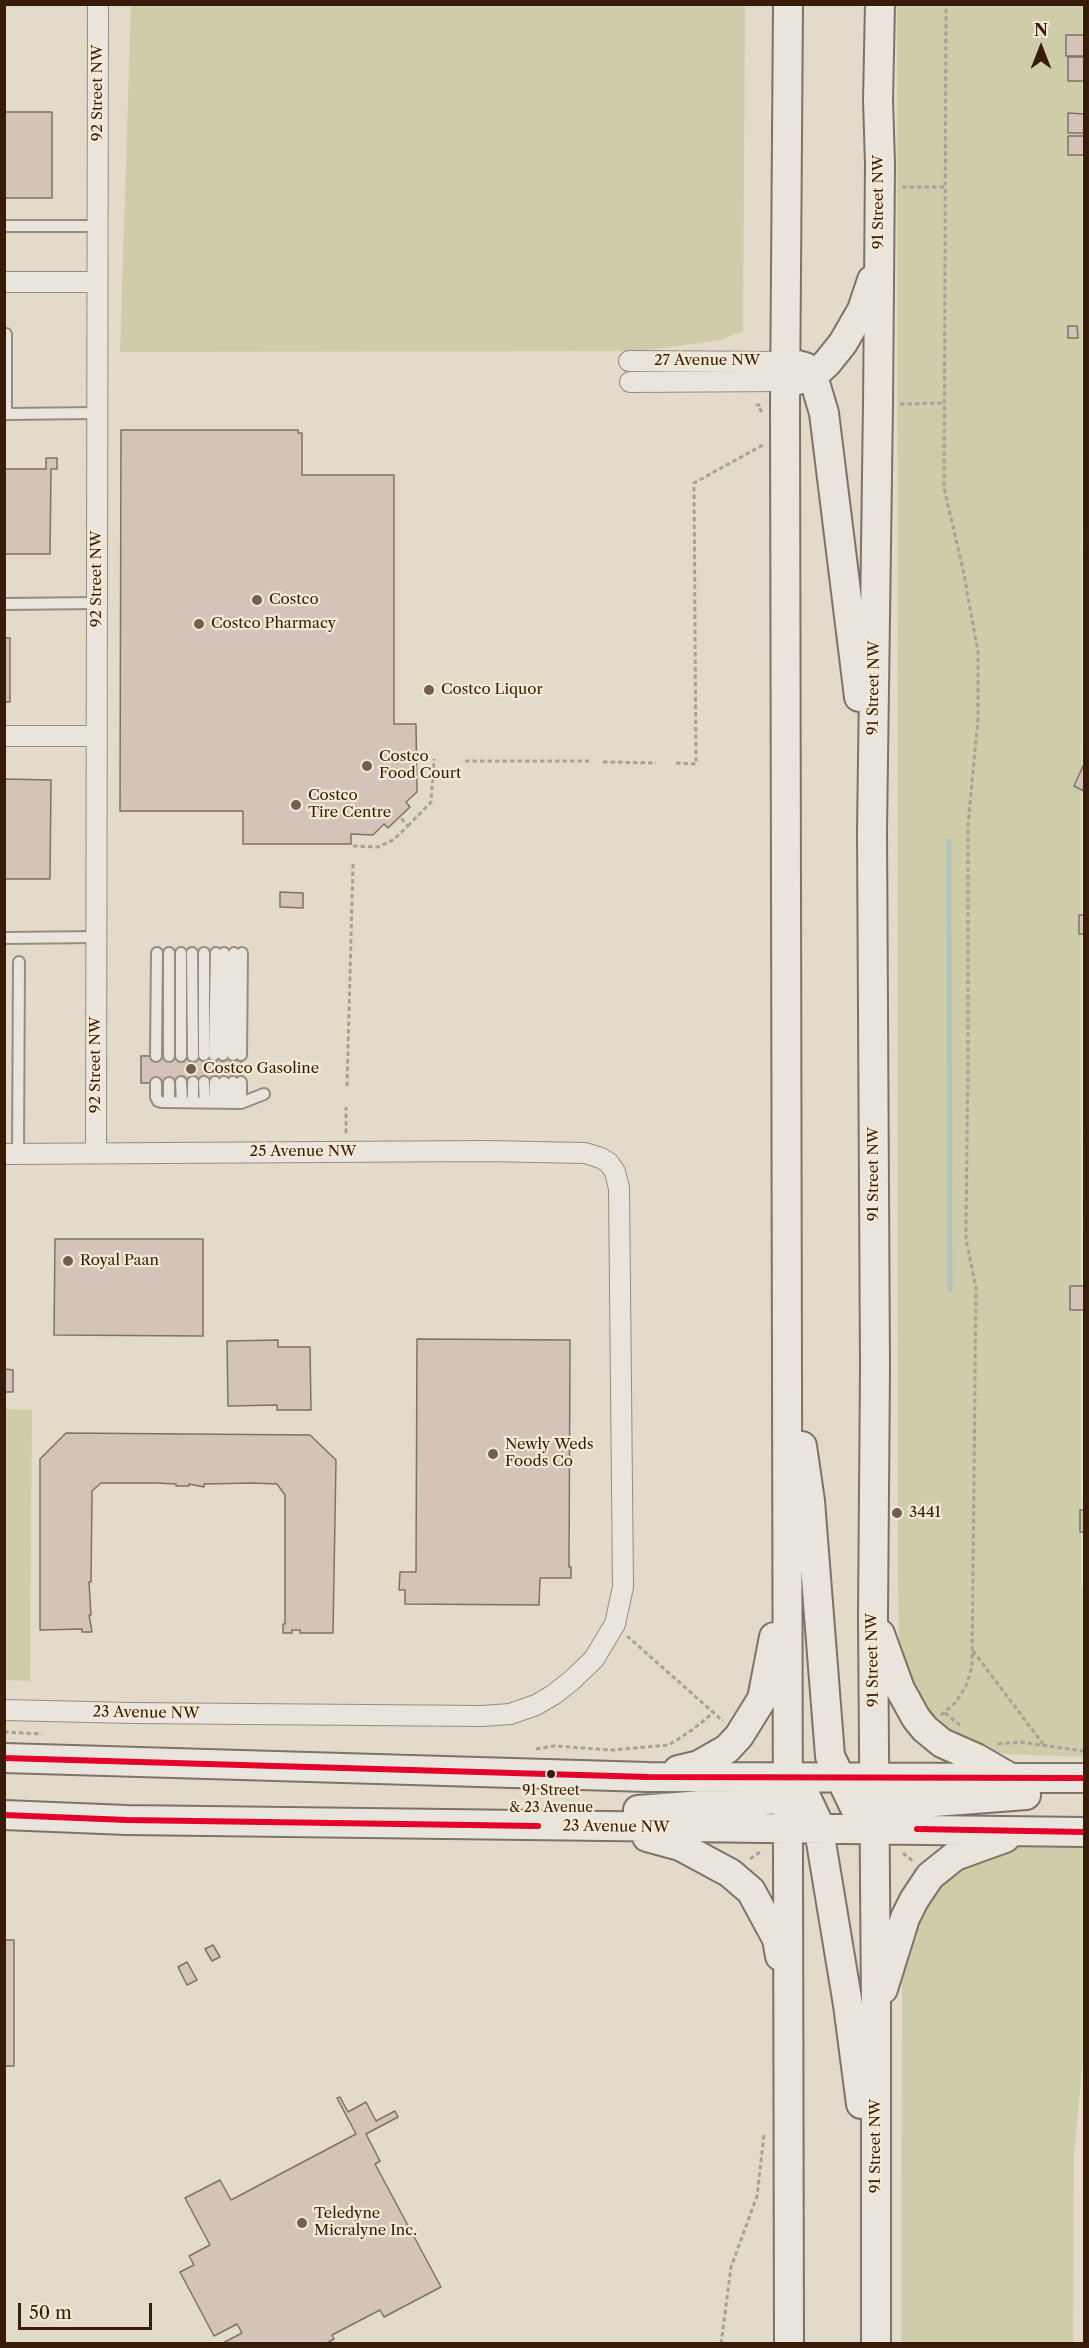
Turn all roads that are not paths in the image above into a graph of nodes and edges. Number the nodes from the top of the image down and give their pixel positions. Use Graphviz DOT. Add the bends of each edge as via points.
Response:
graph roads {
  1 [pos="98,4"];
  2 [pos="788,4"];
  3 [pos="861,4"];
  4 [pos="880,4"];
  5 [pos="878,100"];
  6 [pos="891,188"];
  7 [pos="4,226"];
  8 [pos="98,226"];
  9 [pos="4,282"];
  10 [pos="97,282"];
  11 [pos="6,334"];
  12 [pos="629,361"];
  13 [pos="795,373"];
  14 [pos="630,382"];
  15 [pos="96,413"];
  16 [pos="5,415"];
  17 [pos="98,603"];
  18 [pos="4,604"];
  19 [pos="4,736"];
  20 [pos="97,736"];
  21 [pos="872,831"];
  22 [pos="96,937"];
  23 [pos="4,938"];
  24 [pos="157,953"];
  25 [pos="192,953"];
  26 [pos="20,962"];
  27 [pos="156,1056"];
  28 [pos="169,1056"];
  29 [pos="213,1056"];
  30 [pos="187,1082"];
  31 [pos="223,1082"];
  32 [pos="156,1083"];
  33 [pos="169,1083"];
  34 [pos="264,1094"];
  35 [pos="170,1102"];
  36 [pos="187,1102"];
  37 [pos="224,1102"];
  38 [pos="96,1153"];
  39 [pos="11,1154"];
  40 [pos="787,1345"];
  41 [pos="787,1540"];
  42 [pos="873,1616"];
  43 [pos="594,1659"];
  44 [pos="4,1710"];
  45 [pos="4,1758"];
  46 [pos="648,1777"];
  47 [pos="875,1777"];
  48 [pos="1010,1778"];
  49 [pos="1084,1778"];
  50 [pos="1084,1790"];
  51 [pos="857,1802"];
  52 [pos="803,1804"];
  53 [pos="4,1815"];
  54 [pos="432,1824"];
  55 [pos="607,1827"];
  56 [pos="787,1829"];
  57 [pos="1024,1831"];
  58 [pos="1084,1832"];
  59 [pos="788,2005"];
  60 [pos="876,2011"];
  61 [pos="876,2243"];
  62 [pos="789,2343"];
  63 [pos="876,2343"];
  1 -- 8 [label="street, 92 Street NW"];
  2 -- 13 [label="main road"];
  3 -- 5 [label="main road"];
  4 -- 5 [label="main road, 91 Street NW"];
  5 -- 6 [label="main road, 91 Street NW"];
  6 -- 13 [label="main road" via="862,310 827,363"];
  6 -- 21 [label="main road, 91 Street NW"];
  7 -- 8 [label="lane"];
  8 -- 10 [label="street, 92 Street NW"];
  9 -- 10 [label="street"];
  10 -- 15 [label="street, 92 Street NW"];
  11 -- 16 [label="lane"];
  12 -- 13 [label="street, 27 Avenue NW"];
  13 -- 14 [label="street, 27 Avenue NW"];
  13 -- 21 [label="main road" via="824,413"];
  13 -- 40 [label="main road"];
  15 -- 16 [label="lane"];
  15 -- 17 [label="street, 92 Street NW"];
  17 -- 18 [label="lane"];
  17 -- 20 [label="street, 92 Street NW"];
  19 -- 20 [label="street"];
  20 -- 22 [label="street, 92 Street NW"];
  21 -- 42 [label="main road, 91 Street NW"];
  22 -- 23 [label="lane"];
  22 -- 38 [label="street, 92 Street NW"];
  24 -- 27 [label="lane"];
  25 -- 29 [label="lane"];
  26 -- 39 [label="lane"];
  28 -- 29 [label="lane" via="175,953"];
  29 -- 29 [label="lane" via="224,953"];
  30 -- 36 [label="lane"];
  31 -- 37 [label="lane"];
  31 -- 37 [label="lane"];
  31 -- 37 [label="lane"];
  32 -- 35 [label="lane" via="158,1101"];
  33 -- 35 [label="lane"];
  34 -- 37 [label="lane"];
  35 -- 36 [label="lane"];
  36 -- 37 [label="lane"];
  38 -- 39 [label="street, 25 Avenue NW"];
  38 -- 43 [label="street, 25 Avenue NW" via="486,1151 585,1153 609,1163 619,1188 623,1587 615,1624"];
  40 -- 41 [label="main road"];
  40 -- 51 [label="main road, 91 Street NW" via="810,1501 827,1742 830,1756"];
  41 -- 46 [label="main road" via="762,1699 727,1749 699,1765"];
  41 -- 52 [label="main road"];
  42 -- 47 [label="main road, 91 Street NW"];
  42 -- 48 [label="main road" via="900,1689 916,1718 942,1743"];
  43 -- 44 [label="street, 23 Avenue NW" via="554,1695 510,1714"];
  45 -- 46 [label="main road, 23 Avenue NW"];
  46 -- 52 [label="main road, 23 Avenue NW"];
  47 -- 48 [label="main road"];
  47 -- 51 [label="main road"];
  48 -- 49 [label="main road"];
  50 -- 51 [label="main road"];
  51 -- 52 [label="main road"];
  51 -- 52 [label="main road, 23 Avenue NW"];
  51 -- 57 [label="main road, 23 Avenue NW"];
  51 -- 60 [label="main road, 91 Street NW"];
  52 -- 54 [label="main road" via="765,1802"];
  52 -- 56 [label="main road, 23 Avenue NW"];
  52 -- 61 [label="main road" via="850,2016"];
  53 -- 54 [label="main road, 23 Avenue NW"];
  54 -- 55 [label="main road, 23 Avenue NW"];
  55 -- 56 [label="main road, 23 Avenue NW"];
  55 -- 59 [label="main road" via="681,1846 730,1873 751,1891 777,1939"];
  56 -- 59 [label="main road"];
  57 -- 58 [label="main road, 23 Avenue NW"];
  57 -- 60 [label="main road" via="954,1856 930,1875 905,1918"];
  59 -- 62 [label="main road"];
  60 -- 61 [label="main road, 91 Street NW"];
  61 -- 63 [label="main road, 91 Street NW"];
}
